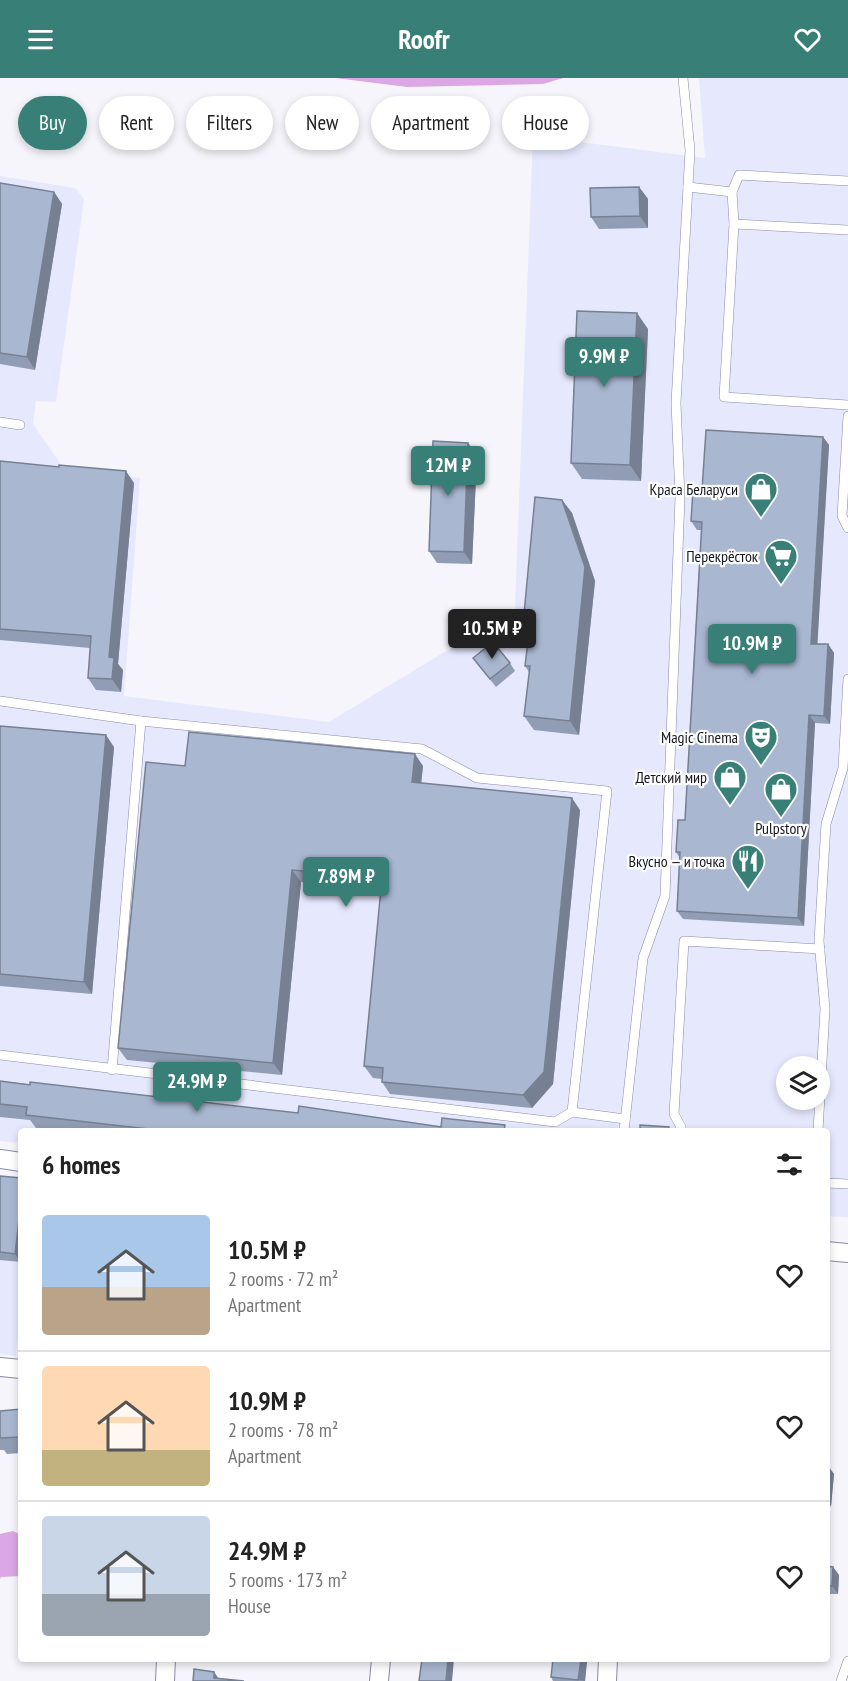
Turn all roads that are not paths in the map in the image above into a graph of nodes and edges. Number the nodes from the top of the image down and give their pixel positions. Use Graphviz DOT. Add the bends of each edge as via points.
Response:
graph roads {
  1 [pos="683,78"];
  2 [pos="848,181"];
  3 [pos="688,187"];
  4 [pos="732,192"];
  5 [pos="734,224"];
  6 [pos="848,230"];
  7 [pos="848,405"];
  8 [pos="848,416"];
  9 [pos="0,422"];
  10 [pos="20,425"];
  11 [pos="847,462"];
  12 [pos="848,528"];
  13 [pos="848,679"];
  14 [pos="0,701"];
  15 [pos="141,721"];
  16 [pos="820,949"];
  17 [pos="0,1055"];
  18 [pos="112,1070"];
  19 [pos="572,1112"];
  20 [pos="625,1119"];
  21 [pos="624,1128"];
  22 [pos="681,1128"];
  23 [pos="818,1128"];
  24 [pos="0,1160"];
  25 [pos="18,1161"];
  26 [pos="830,1183"];
  27 [pos="848,1184"];
  28 [pos="830,1251"];
  29 [pos="848,1253"];
  30 [pos="0,1366"];
  31 [pos="18,1369"];
  32 [pos="848,1661"];
  33 [pos="166,1662"];
  34 [pos="381,1662"];
  35 [pos="608,1662"];
  36 [pos="165,1681"];
  37 [pos="379,1681"];
  38 [pos="607,1681"];
  39 [pos="841,1681"];
  1 -- 3 [label="lane" via="690,150"];
  2 -- 4 [label="lane" via="740,175"];
  3 -- 4 [label="lane"];
  3 -- 20 [label="lane" via="676,403 680,497 665,896 643,958"];
  4 -- 5 [label="lane"];
  5 -- 6 [label="lane"];
  5 -- 7 [label="lane" via="724,398"];
  8 -- 11 [label="lane"];
  9 -- 10 [label="lane"];
  11 -- 12 [label="lane" via="842,516"];
  13 -- 16 [label="lane" via="843,768 826,824"];
  14 -- 15 [label="lane"];
  15 -- 18 [label="lane"];
  15 -- 19 [label="lane" via="422,749 477,778 607,791"];
  16 -- 22 [label="lane" via="684,941 674,1114"];
  16 -- 23 [label="lane" via="825,1009"];
  17 -- 18 [label="lane"];
  18 -- 19 [label="lane" via="555,1122"];
  19 -- 20 [label="lane"];
  20 -- 21 [label="lane"];
  24 -- 25 [label="street"];
  26 -- 27 [label="lane"];
  28 -- 29 [label="street"];
  30 -- 31 [label="street"];
  32 -- 39 [label="lane"];
  33 -- 36 [label="street"];
  34 -- 37 [label="street"];
  35 -- 38 [label="street"];
}
